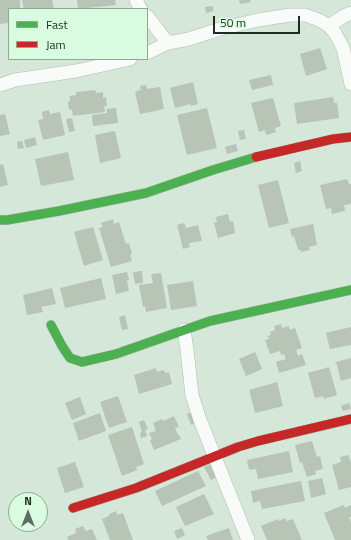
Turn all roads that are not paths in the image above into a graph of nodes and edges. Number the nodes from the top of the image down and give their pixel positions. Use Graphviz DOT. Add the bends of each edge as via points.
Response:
graph roads {
  1 [pos="351,12"];
  2 [pos="148,17"];
  3 [pos="328,26"];
  4 [pos="168,43"];
  5 [pos="148,53"];
  6 [pos="126,60"];
  7 [pos="351,84"];
  8 [pos="0,85"];
  9 [pos="351,137"];
  10 [pos="0,220"];
  11 [pos="351,290"];
  12 [pos="51,325"];
  13 [pos="184,330"];
  14 [pos="351,419"];
  15 [pos="215,457"];
  16 [pos="73,508"];
  17 [pos="248,540"];
  1 -- 3 [label="street"];
  2 -- 4 [label="street"];
  3 -- 4 [label="street" via="305,15 290,16 258,20"];
  3 -- 7 [label="street" via="343,48"];
  4 -- 5 [label="street"];
  6 -- 8 [label="street"];
  9 -- 10 [label="street" via="262,155 146,193 52,213"];
  11 -- 13 [label="street" via="210,321"];
  12 -- 13 [label="street" via="70,358 82,362 116,354"];
  13 -- 15 [label="street" via="192,395"];
  14 -- 15 [label="street" via="258,441"];
  15 -- 16 [label="street" via="136,488"];
  15 -- 17 [label="street"];
}
